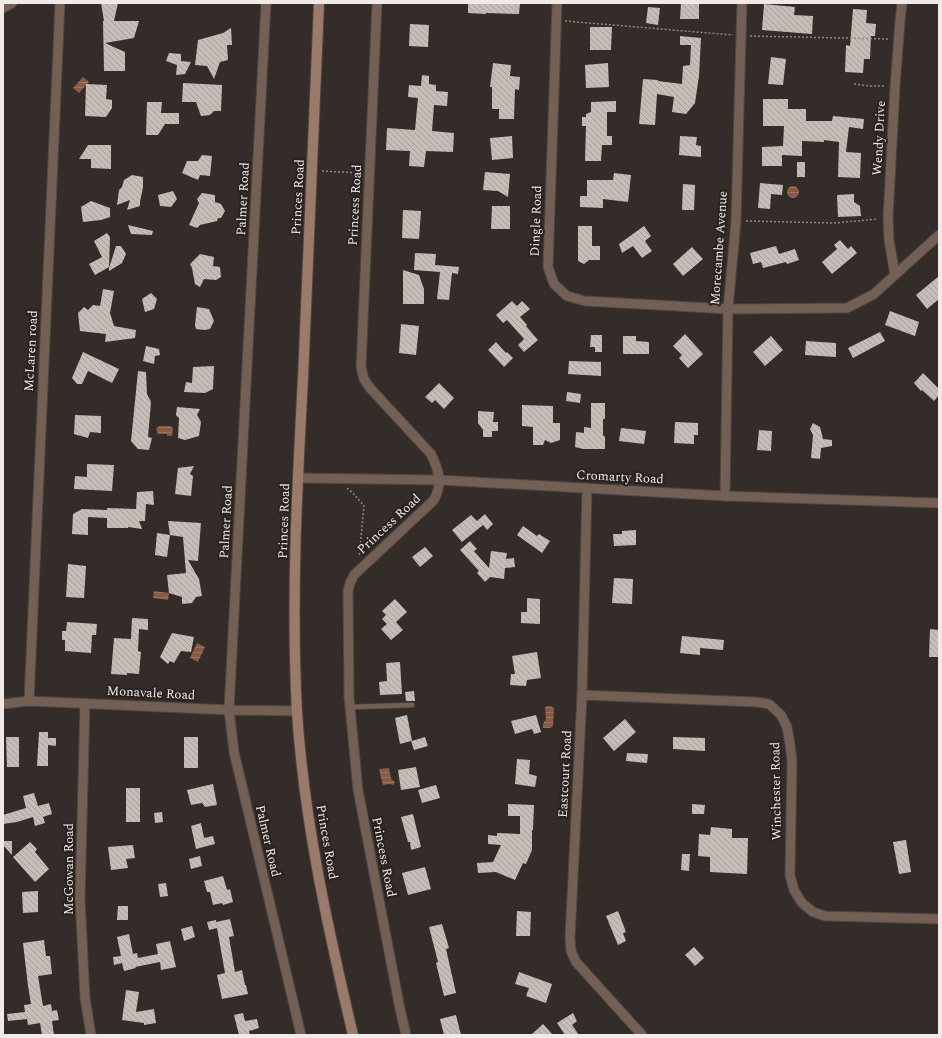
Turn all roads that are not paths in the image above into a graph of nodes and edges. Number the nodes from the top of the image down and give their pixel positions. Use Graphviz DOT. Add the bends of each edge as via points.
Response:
graph roads {
  1 [pos="12,3"];
  2 [pos="60,3"];
  3 [pos="266,3"];
  4 [pos="319,3"];
  5 [pos="377,3"];
  6 [pos="557,3"];
  7 [pos="742,3"];
  8 [pos="902,3"];
  9 [pos="3,8"];
  10 [pos="939,235"];
  11 [pos="895,274"];
  12 [pos="728,310"];
  13 [pos="299,478"];
  14 [pos="439,480"];
  15 [pos="587,488"];
  16 [pos="725,496"];
  17 [pos="939,503"];
  18 [pos="582,695"];
  19 [pos="29,701"];
  20 [pos="85,703"];
  21 [pos="3,704"];
  22 [pos="412,705"];
  23 [pos="350,707"];
  24 [pos="229,710"];
  25 [pos="297,712"];
  26 [pos="939,919"];
  27 [pos="91,1035"];
  28 [pos="301,1035"];
  29 [pos="353,1035"];
  30 [pos="406,1035"];
  31 [pos="642,1035"];
  1 -- 9 [label="street"];
  2 -- 19 [label="street, McLaren road"];
  3 -- 24 [label="street, Palmer Road"];
  4 -- 13 [label="main road, Princes Road"];
  5 -- 14 [label="street, Princess Road" via="361,367 370,388 431,454"];
  6 -- 12 [label="street, Dingle Road" via="548,267 554,284 567,296 585,302"];
  7 -- 12 [label="street, Morecambe Avenue" via="736,221"];
  8 -- 11 [label="street, Wendy Drive" via="888,218"];
  10 -- 11 [label="street"];
  11 -- 12 [label="street" via="874,294 847,308"];
  12 -- 16 [label="street, Morecambe Avenue"];
  13 -- 14 [label="street, Cromarty Road"];
  13 -- 25 [label="main road, Princes Road" via="294,607"];
  14 -- 15 [label="street, Cromarty Road"];
  14 -- 23 [label="street, Princess Road" via="434,500 358,571 350,583"];
  15 -- 16 [label="street, Cromarty Road"];
  15 -- 18 [label="street, Eastcourt Road"];
  16 -- 17 [label="street, Cromarty Road"];
  18 -- 26 [label="street, Winchester Road" via="769,704 781,714 787,727 790,744 790,875 794,890 802,903 813,912 825,916"];
  18 -- 31 [label="street, Eastcourt Road" via="571,951 576,962"];
  19 -- 20 [label="street, Monavale Road"];
  19 -- 21 [label="street, Monavale Road"];
  20 -- 24 [label="street, Monavale Road"];
  20 -- 27 [label="street, McGowan Road" via="80,899 85,998"];
  22 -- 23 [label="lane"];
  23 -- 30 [label="street, Princess Road" via="358,790"];
  24 -- 25 [label="street, Monavale Road"];
  24 -- 28 [label="street, Palmer Road" via="234,752"];
  25 -- 29 [label="main road, Princes Road" via="314,850"];
}
